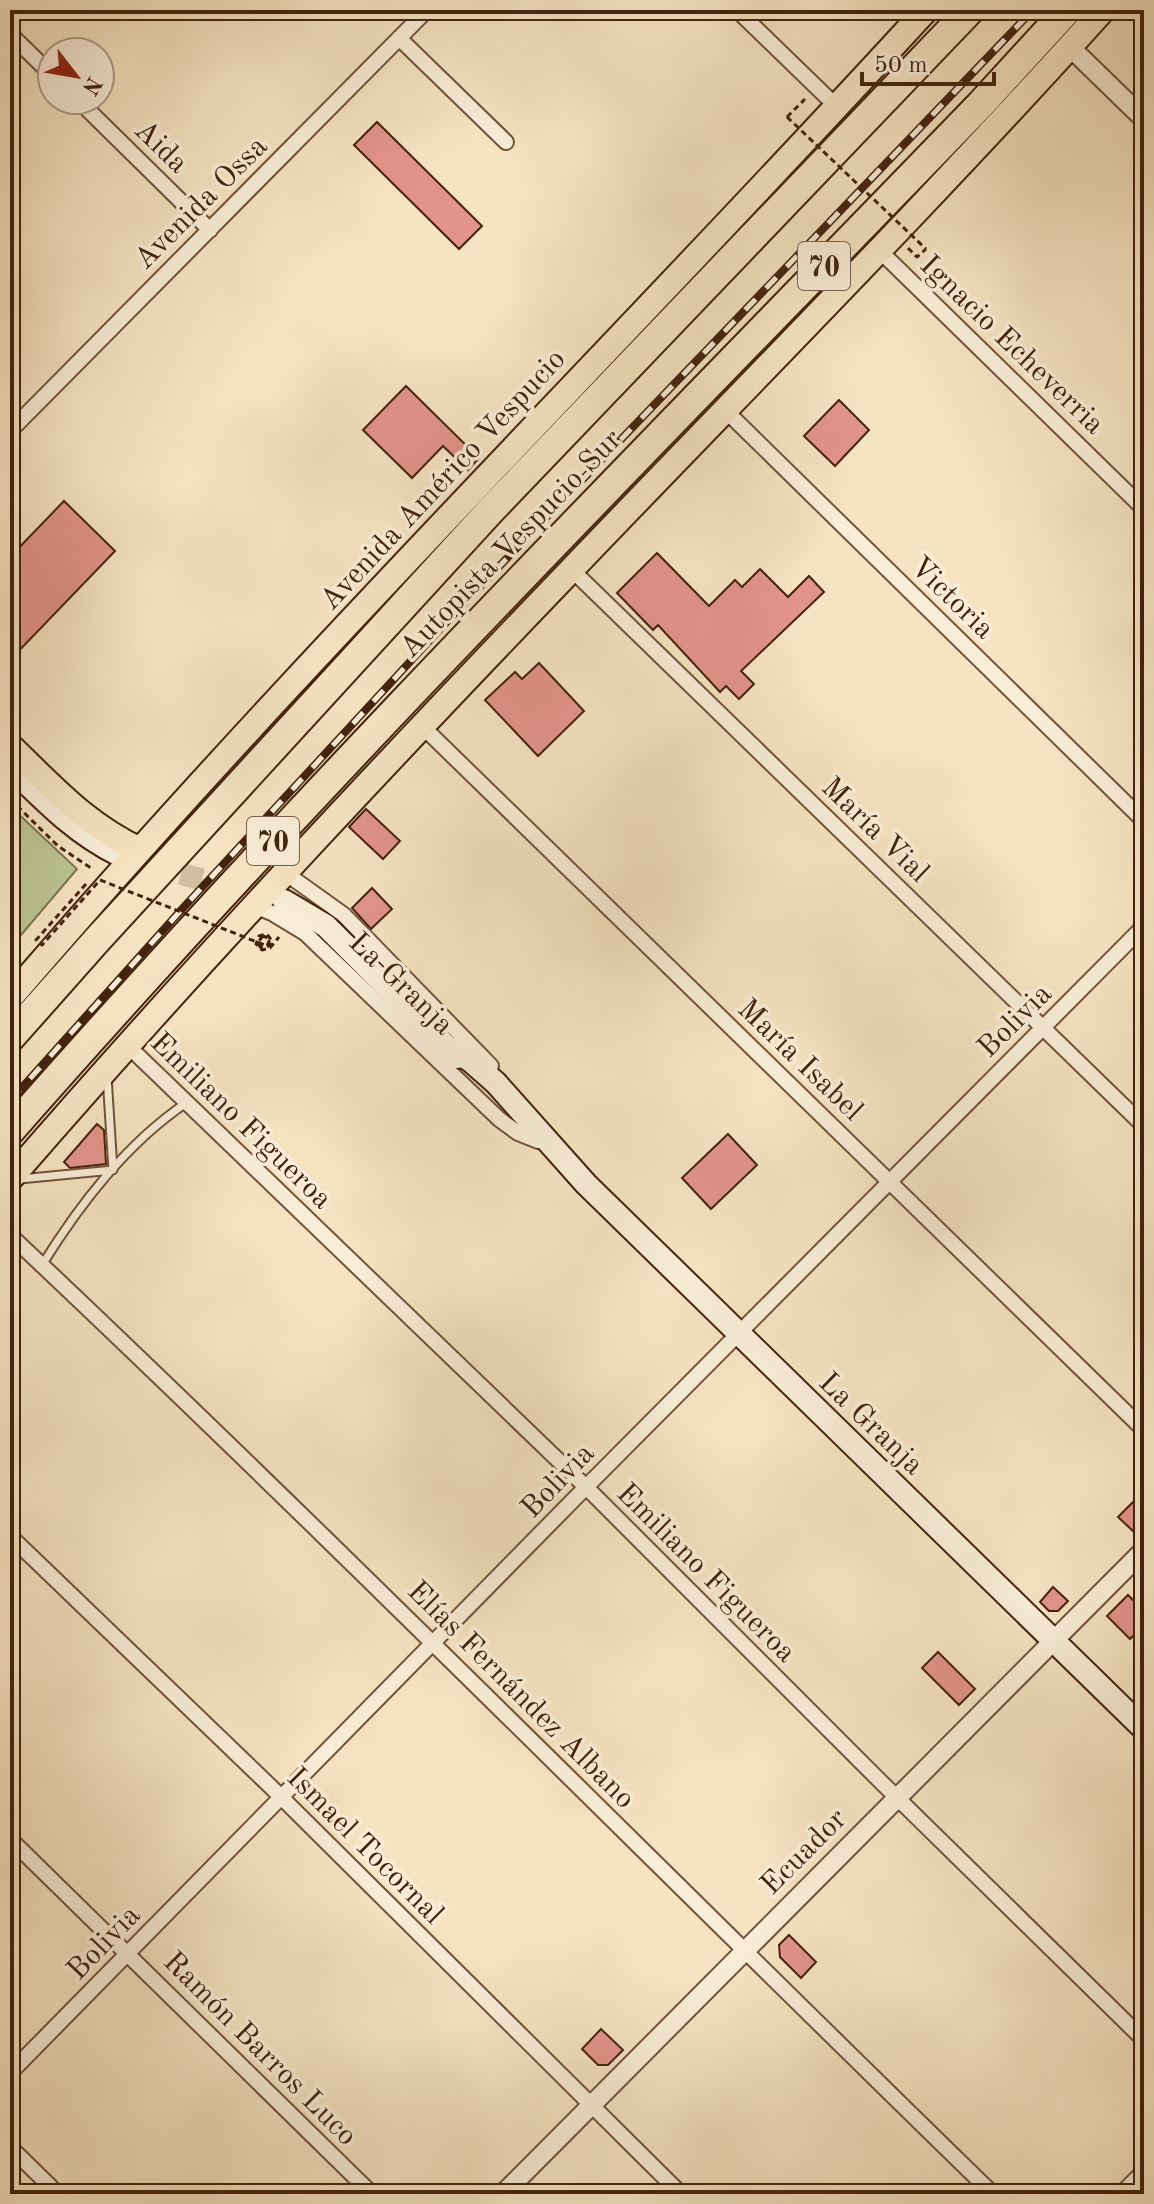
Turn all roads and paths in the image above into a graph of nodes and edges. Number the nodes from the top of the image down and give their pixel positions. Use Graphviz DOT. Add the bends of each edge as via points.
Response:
graph roads {
  1 [pos="427,10"];
  2 [pos="737,10"];
  3 [pos="926,10"];
  4 [pos="970,10"];
  5 [pos="1067,10"];
  6 [pos="1103,10"];
  7 [pos="10,34"];
  8 [pos="399,38"];
  9 [pos="1070,47"];
  10 [pos="36,59"];
  11 [pos="816,87"];
  12 [pos="837,107"];
  13 [pos="94,116"];
  14 [pos="1144,119"];
  15 [pos="506,142"];
  16 [pos="210,230"];
  17 [pos="905,245"];
  18 [pos="879,250"];
  19 [pos="725,410"];
  20 [pos="10,431"];
  21 [pos="1144,509"];
  22 [pos="571,569"];
  23 [pos="422,726"];
  24 [pos="10,746"];
  25 [pos="10,767"];
  26 [pos="10,799"];
  27 [pos="1144,821"];
  28 [pos="129,852"];
  29 [pos="91,868"];
  30 [pos="284,872"];
  31 [pos="86,884"];
  32 [pos="284,901"];
  33 [pos="254,906"];
  34 [pos="1144,926"];
  35 [pos="266,950"];
  36 [pos="10,998"];
  37 [pos="1043,1027"];
  38 [pos="10,1038"];
  39 [pos="127,1045"];
  40 [pos="450,1048"];
  41 [pos="107,1068"];
  42 [pos="186,1103"];
  43 [pos="527,1114"];
  44 [pos="1144,1126"];
  45 [pos="10,1131"];
  46 [pos="538,1141"];
  47 [pos="561,1158"];
  48 [pos="113,1170"];
  49 [pos="10,1180"];
  50 [pos="889,1182"];
  51 [pos="10,1235"];
  52 [pos="42,1265"];
  53 [pos="738,1335"];
  54 [pos="1144,1430"];
  55 [pos="586,1487"];
  56 [pos="10,1536"];
  57 [pos="1144,1550"];
  58 [pos="1054,1641"];
  59 [pos="434,1643"];
  60 [pos="1144,1729"];
  61 [pos="281,1797"];
  62 [pos="896,1798"];
  63 [pos="10,1839"];
  64 [pos="743,1951"];
  65 [pos="128,1954"];
  66 [pos="1144,2040"];
  67 [pos="10,2073"];
  68 [pos="590,2105"];
  69 [pos="10,2147"];
  70 [pos="1144,2171"];
  71 [pos="58,2194"];
  72 [pos="372,2194"];
  73 [pos="503,2194"];
  74 [pos="681,2194"];
  75 [pos="993,2194"];
  76 [pos="1121,2194"];
  1 -- 8 [label="street, Avenida Ossa"];
  2 -- 11 [label="street"];
  3 -- 12 [label="main road, Avenida Américo Vespucio"];
  4 -- 38 [label="highway, Autopista Vespucio Sur / 70" via="481,521"];
  5 -- 45 [label="highway, Autopista Vespucio Sur / 70" via="345,764"];
  6 -- 9 [label="main road"];
  7 -- 10 [label="street"];
  8 -- 15 [label="street"];
  8 -- 16 [label="street, Avenida Ossa"];
  9 -- 14 [label="street"];
  9 -- 18 [label="main road"];
  11 -- 12 [label="street"];
  11 -- 17 [label="path, bridge" via="787,117 926,249 917,257"];
  12 -- 28 [label="main road, Avenida Américo Vespucio"];
  13 -- 16 [label="street, Aida"];
  16 -- 20 [label="street, Avenida Ossa"];
  18 -- 19 [label="main road"];
  18 -- 21 [label="street, Ignacio Echeverria"];
  19 -- 22 [label="main road"];
  19 -- 27 [label="street, Victoria"];
  22 -- 23 [label="main road"];
  22 -- 37 [label="street, María Vial"];
  23 -- 30 [label="main road"];
  23 -- 50 [label="street, María Isabel"];
  24 -- 28 [label="main road"];
  25 -- 28 [label="main road" via="69,824 99,845"];
  26 -- 29 [label="path" via="58,846"];
  28 -- 36 [label="main road, Avenida Américo Vespucio"];
  30 -- 33 [label="main road"];
  30 -- 43 [label="street, La Granja" via="344,915 475,1049"];
  31 -- 35 [label="path, bridge" via="36,940 42,945 100,880 244,936 259,941 261,945 269,944 268,937 259,939 258,942 258,945 263,948 269,946 272,941 267,934 259,936 257,939 256,941 256,944 260,949"];
  32 -- 40 [label="main road, La Granja" via="326,926"];
  33 -- 39 [label="main road"];
  33 -- 46 [label="street, La Granja" via="312,939 499,1119"];
  34 -- 37 [label="street, Bolivia"];
  37 -- 44 [label="street, María Vial"];
  37 -- 50 [label="street, Bolivia"];
  39 -- 41 [label="main road"];
  39 -- 42 [label="street, Emiliano Figueroa"];
  40 -- 43 [label="main road, La Granja"];
  40 -- 46 [label="main road, La Granja"];
  41 -- 48 [label="lane"];
  41 -- 49 [label="main road"];
  42 -- 48 [label="lane" via="153,1125"];
  42 -- 55 [label="street, Emiliano Figueroa"];
  43 -- 47 [label="main road, La Granja"];
  46 -- 47 [label="main road, La Granja"];
  47 -- 53 [label="main road, La Granja"];
  48 -- 49 [label="lane"];
  48 -- 52 [label="lane" via="74,1214"];
  50 -- 53 [label="street, Bolivia"];
  50 -- 54 [label="street, María Isabel"];
  51 -- 52 [label="street, Elías Fernández Albano"];
  52 -- 59 [label="street, Elías Fernández Albano"];
  53 -- 55 [label="street, Bolivia"];
  53 -- 58 [label="main road, La Granja"];
  55 -- 59 [label="street, Bolivia"];
  55 -- 62 [label="street, Emiliano Figueroa"];
  56 -- 61 [label="street, Ismael Tocornal"];
  57 -- 58 [label="street, Ecuador"];
  58 -- 60 [label="main road, La Granja"];
  58 -- 62 [label="street, Ecuador"];
  59 -- 61 [label="street, Bolivia"];
  59 -- 64 [label="street, Elías Fernández Albano"];
  61 -- 65 [label="street, Bolivia"];
  61 -- 68 [label="street, Ismael Tocornal"];
  62 -- 64 [label="street, Ecuador"];
  62 -- 66 [label="street, Emiliano Figueroa"];
  63 -- 65 [label="street, Ramón Barros Luco"];
  64 -- 68 [label="street, Ecuador"];
  64 -- 75 [label="street, Elías Fernández Albano"];
  65 -- 67 [label="street, Bolivia"];
  65 -- 72 [label="street, Ramón Barros Luco"];
  68 -- 73 [label="street, Ecuador"];
  68 -- 74 [label="street, Ismael Tocornal"];
  69 -- 71 [label="street"];
  70 -- 76 [label="street"];
}
